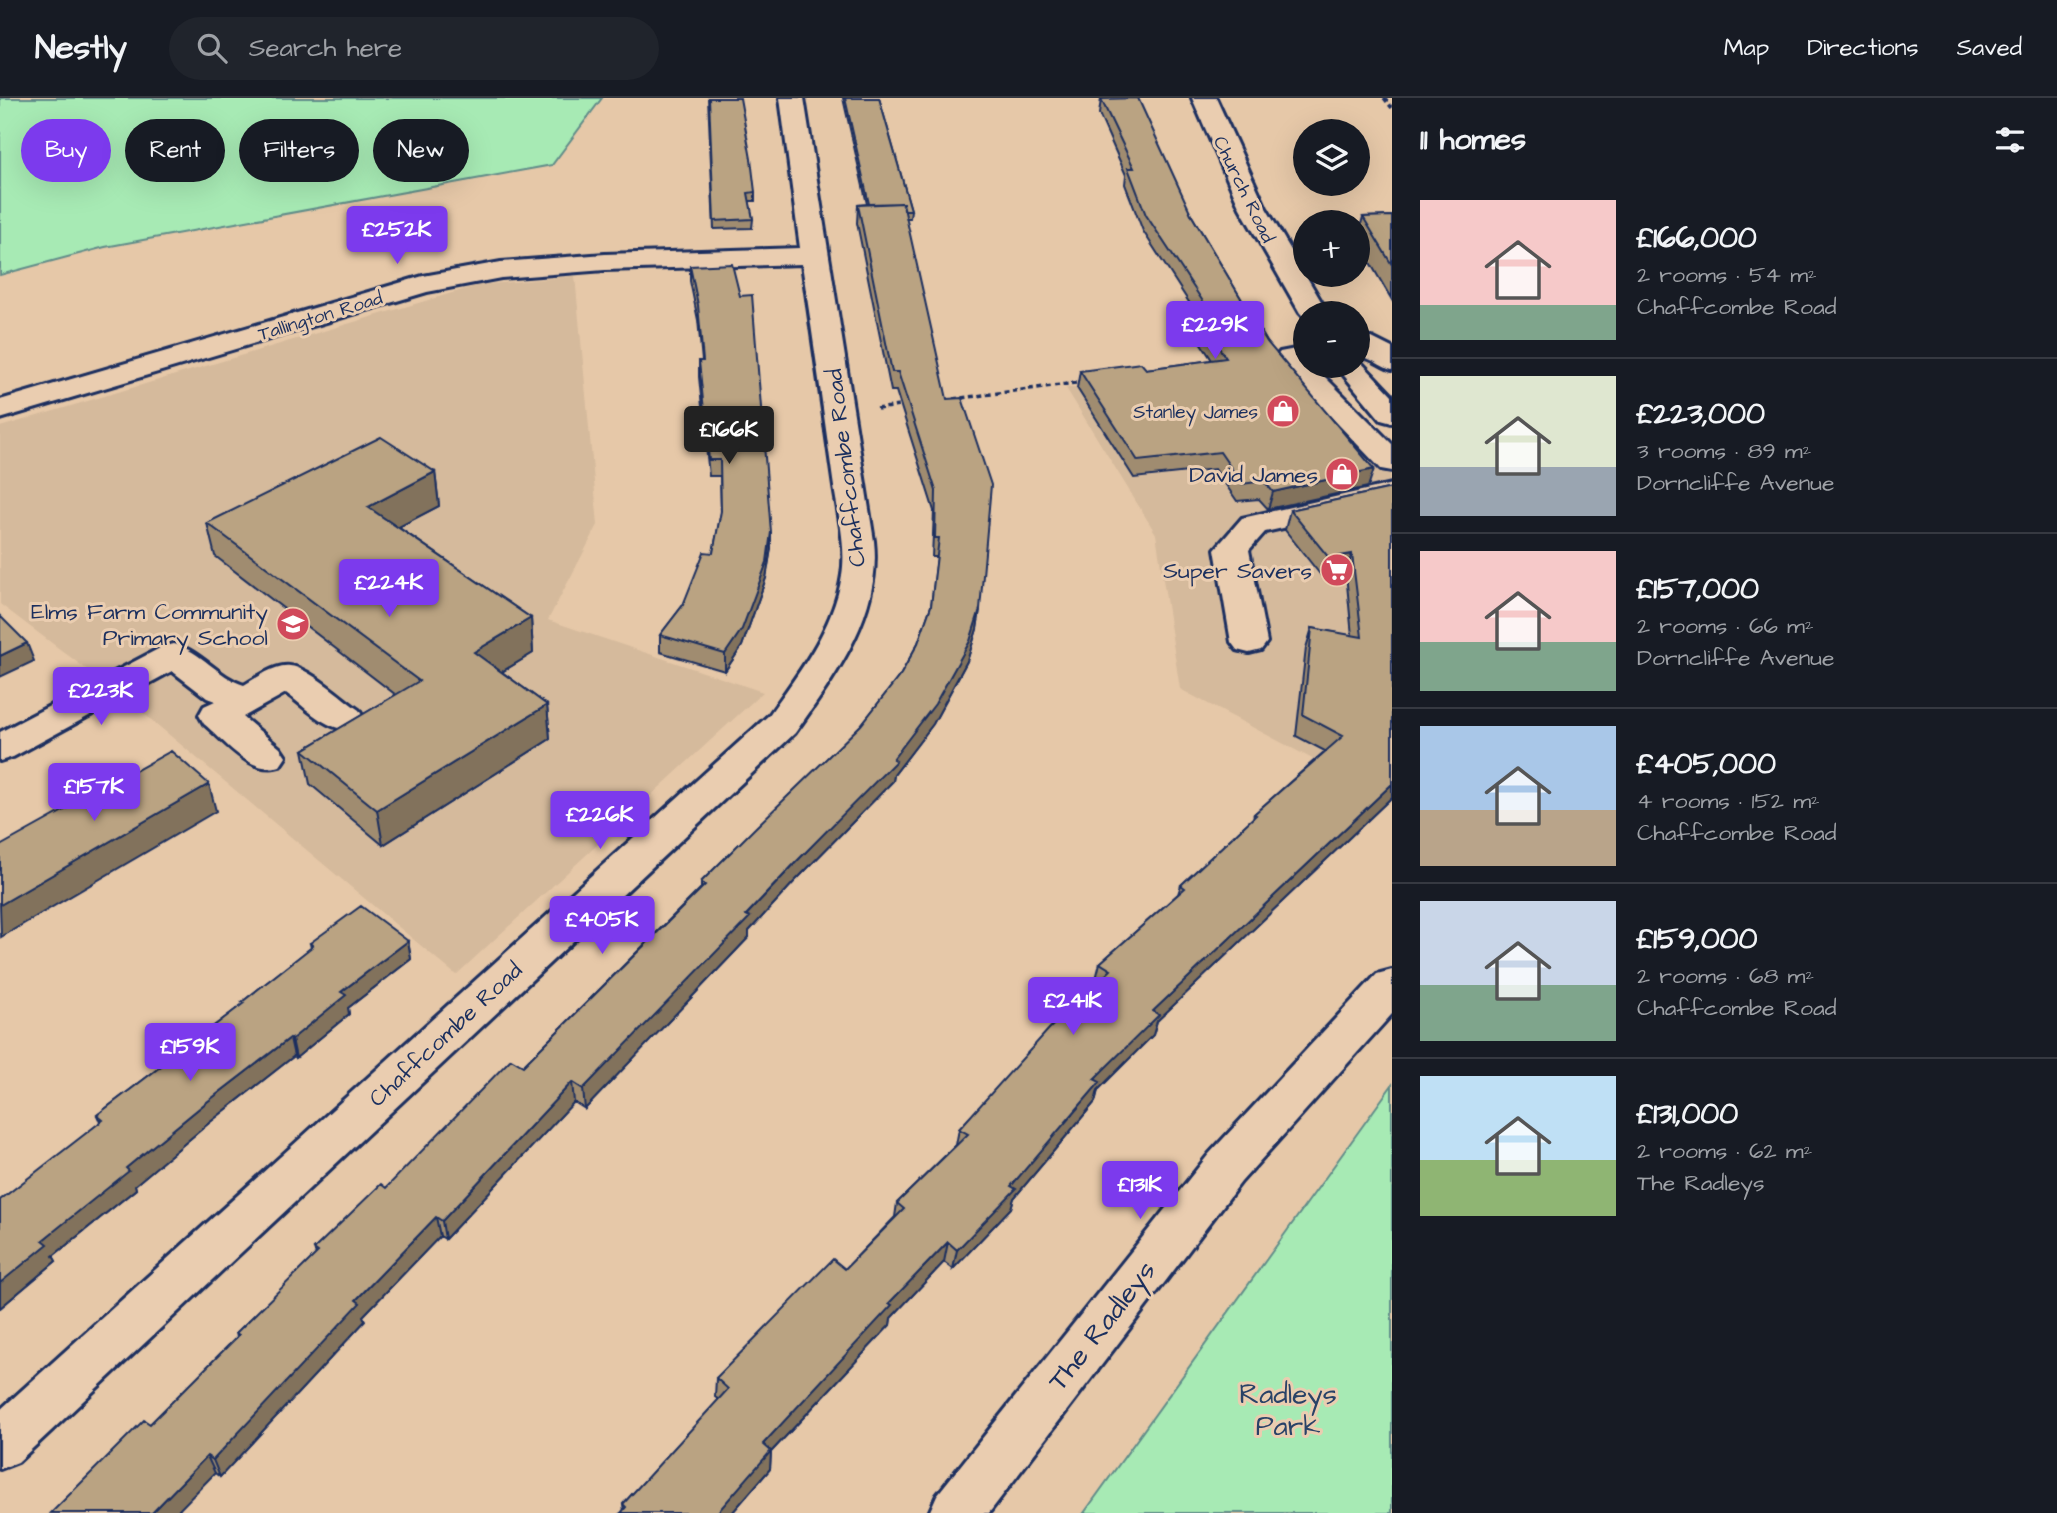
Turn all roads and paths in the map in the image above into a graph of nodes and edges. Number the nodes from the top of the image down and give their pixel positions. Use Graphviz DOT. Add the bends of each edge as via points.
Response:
graph roads {
  1 [pos="792,98"];
  2 [pos="1204,98"];
  3 [pos="1384,98"];
  4 [pos="1392,108"];
  5 [pos="815,256"];
  6 [pos="1307,301"];
  7 [pos="1370,347"];
  8 [pos="1392,361"];
  9 [pos="1310,378"];
  10 [pos="1361,378"];
  11 [pos="1091,380"];
  12 [pos="950,399"];
  13 [pos="909,405"];
  14 [pos="0,410"];
  15 [pos="841,413"];
  16 [pos="1392,414"];
  17 [pos="1392,461"];
  18 [pos="1392,494"];
  19 [pos="1249,642"];
  20 [pos="247,698"];
  21 [pos="346,719"];
  22 [pos="0,748"];
  23 [pos="267,757"];
  24 [pos="1392,986"];
  25 [pos="0,1444"];
  26 [pos="956,1513"];
  1 -- 5 [label="street, Chaffcombe Road"];
  2 -- 6 [label="street, Church Road" via="1268,239"];
  3 -- 4 [label="path"];
  5 -- 14 [label="street, Tallington Road" via="605,262 501,270 423,284"];
  5 -- 15 [label="street, Chaffcombe Road"];
  7 -- 8 [label="street"];
  9 -- 17 [label="street"];
  10 -- 16 [label="street"];
  11 -- 12 [label="path"];
  13 -- 15 [label="path"];
  15 -- 25 [label="street, Chaffcombe Road" via="859,573 824,666 782,724"];
  18 -- 19 [label="street" via="1254,525 1233,549"];
  20 -- 21 [label="street" via="288,677"];
  20 -- 22 [label="street" via="220,690 174,655"];
  20 -- 23 [label="street" via="217,715"];
  24 -- 26 [label="street, The Radleys" via="1225,1168"];
}
